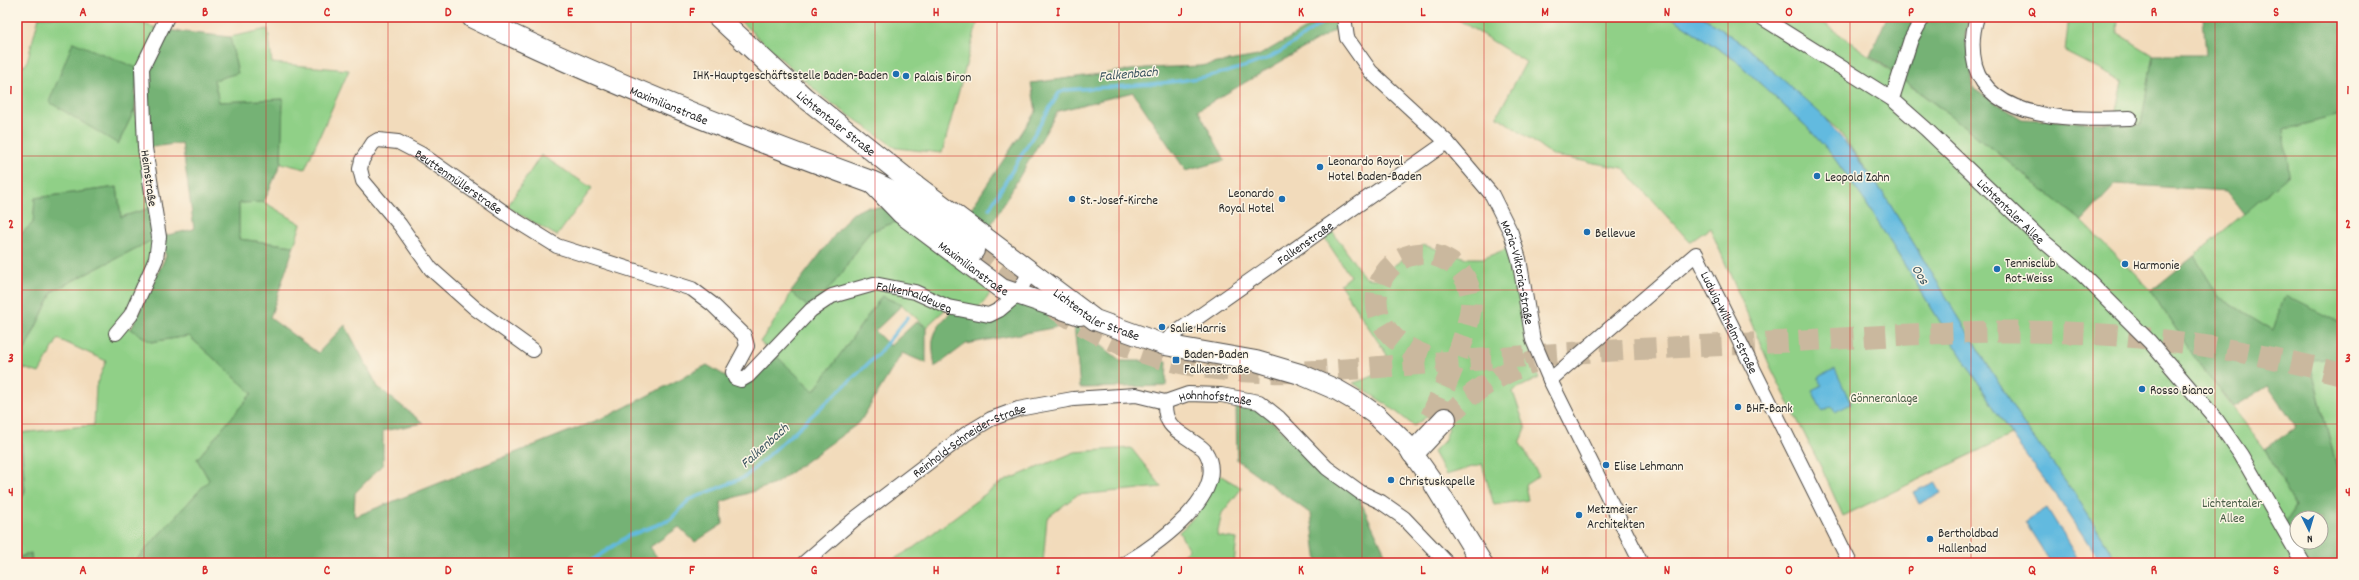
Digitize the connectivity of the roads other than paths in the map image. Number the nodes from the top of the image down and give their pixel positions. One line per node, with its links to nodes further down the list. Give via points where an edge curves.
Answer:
1 (167, 17): 16 (street, Heimstraße, via 142,68 145,148 159,237 156,259 131,315)
2 (473, 17): 11 (main road, Maximilianstraße, via 539,49 651,96)
3 (718, 17): 13 (main road, Lichtentaler Straße, via 804,97 910,182)
4 (1344, 17): 10 (street, Maria-Viktoria-Straße, via 1347,38 1371,72)
5 (1761, 17): 8 (street, Lichtentaler Allee)
6 (1923, 17): 8 (street, via 1911,39)
7 (1977, 17): 9 (street, via 1972,41 1977,71 1989,90 2002,101 2043,115)
8 (1892, 100): 30 (street, Lichtentaler Allee, via 2042,240 2080,272 2150,342 2216,419 2241,455)
9 (2130, 118)
10 (1447, 142): 17 (street, Falkenstraße, via 1170,337); 20 (street, Maria-Viktoria-Straße, via 1492,195 1511,233 1519,259 1533,340)
11 (871, 182): 12 (main road, Maximilianstraße, via 897,194); 14 (main road, Maximilianstraße, via 902,214 1002,289)
12 (973, 250)
13 (1030, 272): 14 (street, Falkenhaldeweg); 15 (main road, Lichtentaler Straße)
14 (1017, 295): 15 (main road, Maximilianstraße); 19 (street, Falkenhaldeweg, via 989,315 948,307 915,292 890,286 874,284 853,289 832,296 811,310 748,376)
15 (1095, 320): 17 (main road, Lichtentaler Straße)
16 (116, 333)
17 (1165, 345): 23 (main road, Lichtentaler Straße, via 1256,360 1300,374 1356,401 1376,415)
18 (533, 350): 19 (street, Beuttenmüllerstraße, via 476,309 442,280 363,182 360,168 362,160 373,143 378,140 398,142 421,154 514,220 557,246 692,289 712,304 744,335 747,346 733,372 735,378)
19 (741, 380)
20 (1550, 380): 28 (street, Maria-Viktoria-Straße); 29 (street, Ludwig-Wilhelm-Straße, via 1696,254)
21 (1166, 402): 24 (street, Reinhold-Schneider-Straße, via 1136,395 1073,399 1018,409 991,419 966,434 857,516); 25 (street, Hahnhofstraße, via 1165,415 1170,425 1204,450 1209,462 1210,481 1192,513 1149,549); 26 (street, Hahnhofstraße, via 1188,394 1221,395 1259,402 1279,418 1327,468 1360,492 1381,502 1404,518)
22 (1438, 418): 23 (main road, via 1421,430)
23 (1409, 449): 27 (main road, Lichtentaler Straße, via 1432,481)
24 (804, 563)
25 (1126, 563)
26 (1447, 563)
27 (1482, 563)
28 (1641, 563)
29 (1850, 563)
30 (2303, 563)

